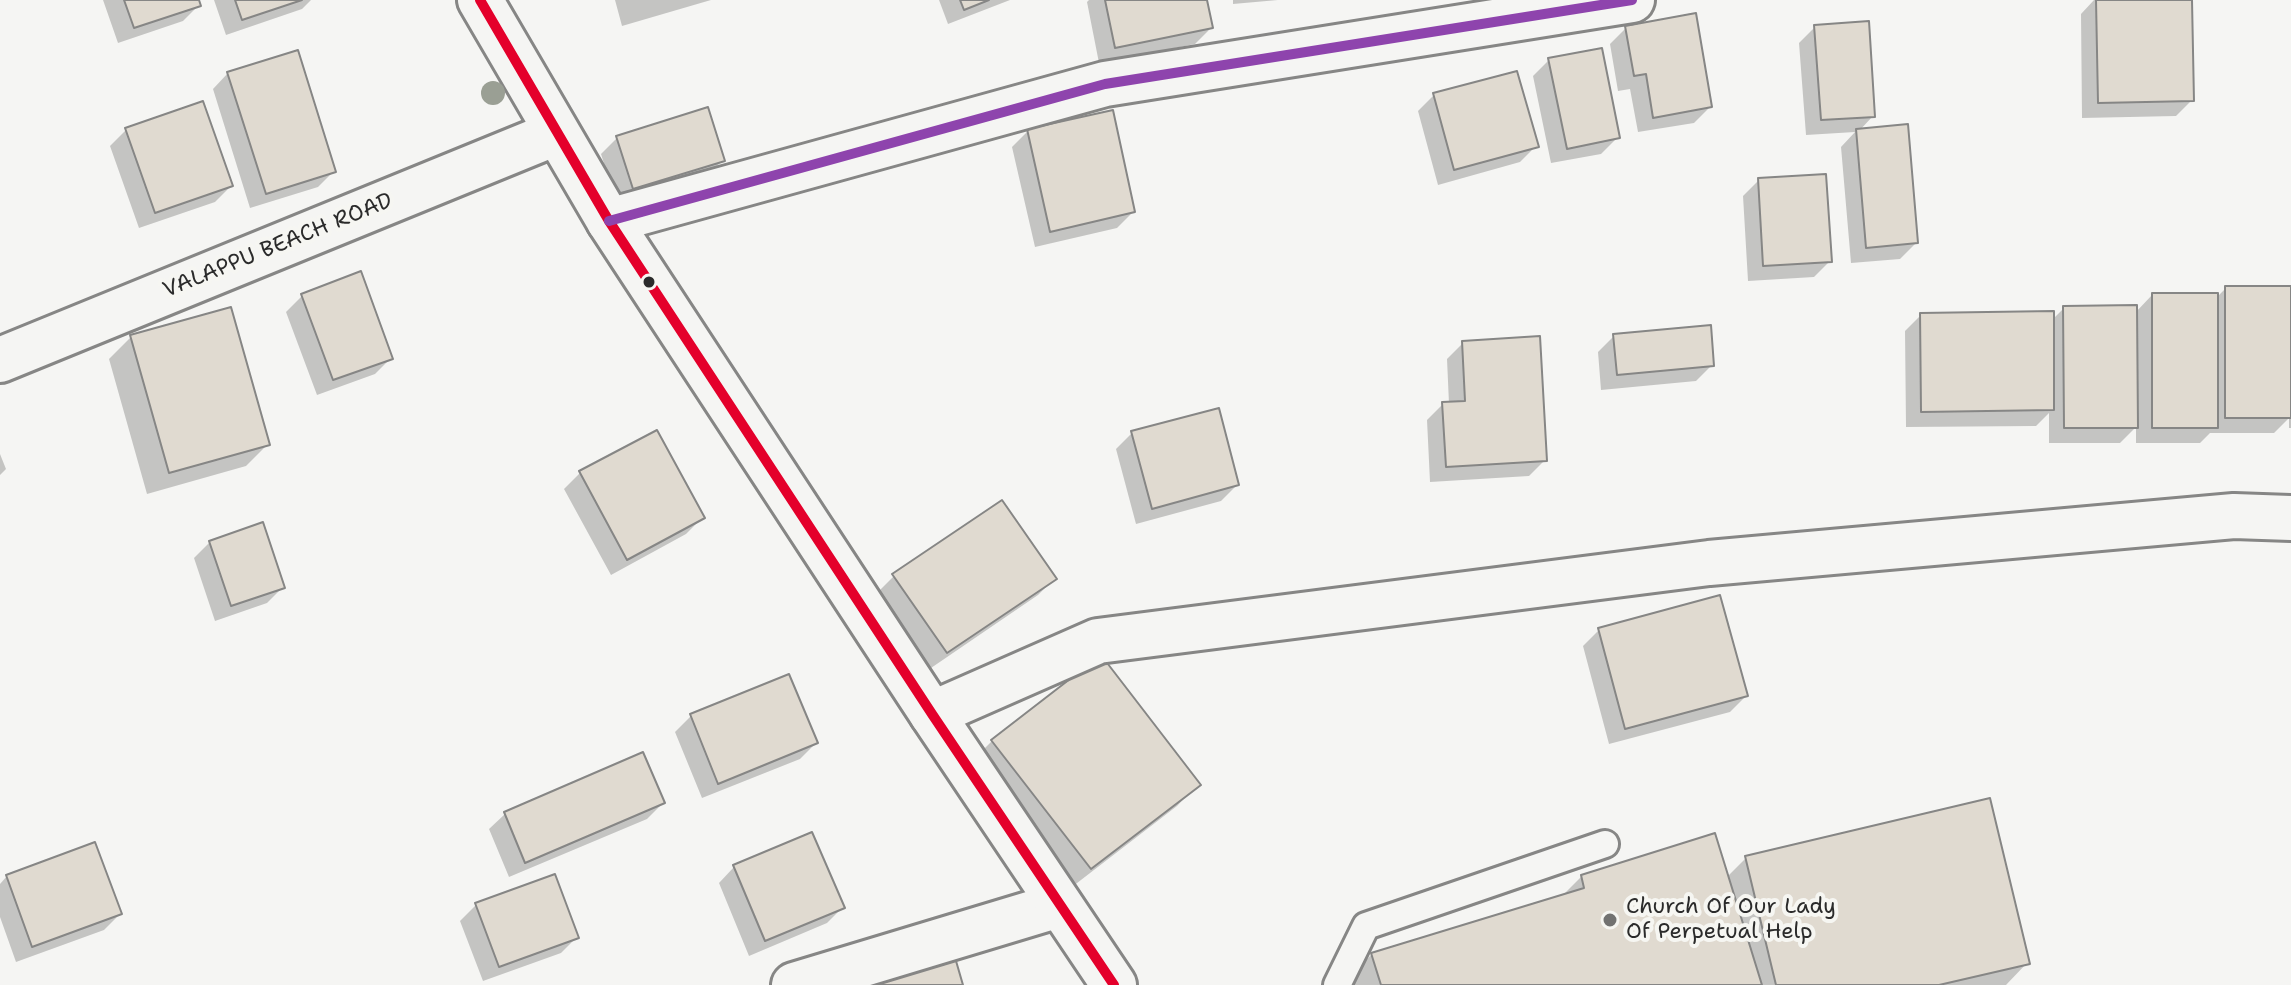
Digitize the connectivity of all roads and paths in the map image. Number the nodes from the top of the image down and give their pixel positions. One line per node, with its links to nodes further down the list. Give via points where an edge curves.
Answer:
1 (480, 0): 3 (street)
2 (1632, 0): 4 (street, via 1105,84)
3 (556, 133): 4 (street); 5 (street, VALAPPU BEACH ROAD)
4 (609, 221): 7 (street)
5 (0, 360)
6 (2291, 518): 7 (street, via 2234,516 1709,563 1098,641)
7 (932, 714): 9 (street)
8 (1605, 844): 12 (lane, via 1366,926)
9 (1059, 905): 10 (street); 11 (street)
10 (794, 985)
11 (1114, 985)
12 (1337, 985)

